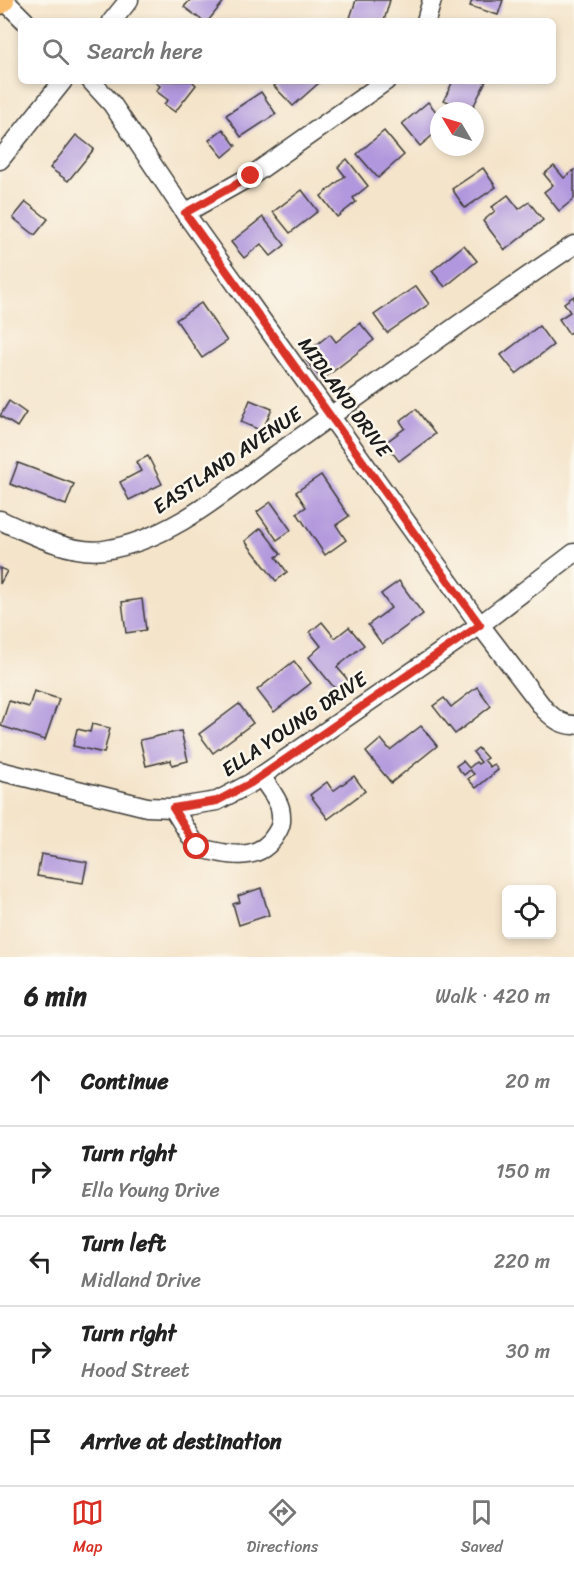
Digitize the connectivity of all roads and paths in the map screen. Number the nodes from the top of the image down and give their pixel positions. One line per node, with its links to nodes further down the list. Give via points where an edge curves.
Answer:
1 (129, 0): 5 (street)
2 (432, 0): 6 (street)
3 (2, 1): 4 (street)
4 (22, 18)
5 (114, 18)
6 (427, 18)
7 (61, 84): 10 (street)
8 (94, 84): 11 (street, MIDLAND DRIVE, via 112,104)
9 (382, 84): 11 (street, via 251,176)
10 (0, 160)
11 (185, 213): 13 (street, MIDLAND DRIVE)
12 (574, 245): 13 (street, EASTLAND AVENUE)
13 (331, 417): 14 (street, EASTLAND AVENUE, via 214,501 156,535 130,545 100,551 67,546); 16 (street, MIDLAND DRIVE)
14 (0, 520)
15 (574, 553): 16 (street, ELLA YOUNG DRIVE)
16 (480, 625): 17 (street, MIDLAND DRIVE, via 545,710 565,725); 19 (street, ELLA YOUNG DRIVE)
17 (574, 725)
18 (0, 771): 20 (street, ELLA YOUNG DRIVE, via 147,807)
19 (261, 776): 20 (street, ELLA YOUNG DRIVE, via 217,801); 20 (street, via 279,805 282,824 271,843 255,854 226,856 197,847)
20 (173, 808)

